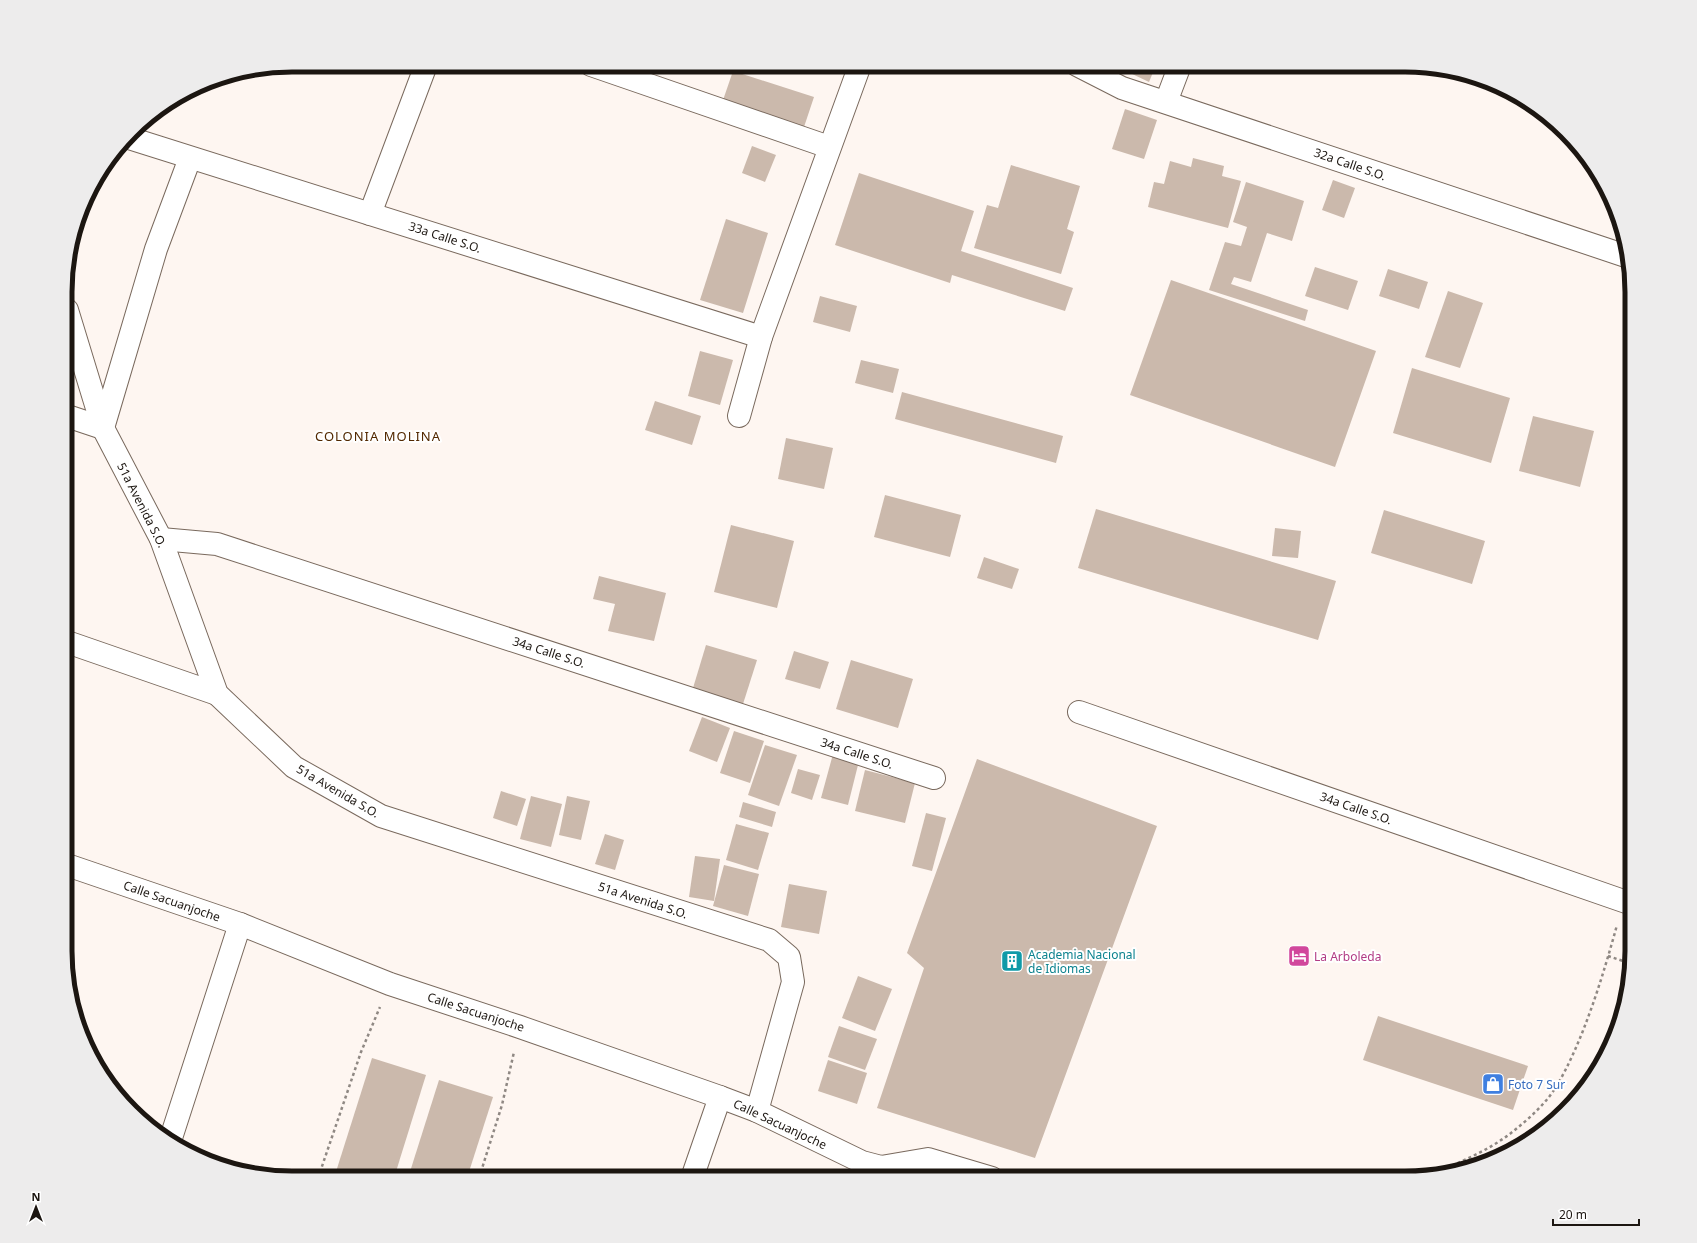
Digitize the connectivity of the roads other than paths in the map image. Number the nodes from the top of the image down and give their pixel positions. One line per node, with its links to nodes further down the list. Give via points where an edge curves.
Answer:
1 (423, 72): 10 (street)
2 (629, 72): 8 (street)
3 (857, 72): 8 (street)
4 (1091, 72): 6 (street, 32a Calle S.O., via 1122,88)
5 (1177, 72): 6 (street)
6 (1166, 102): 11 (street, 32a Calle S.O.)
7 (133, 139): 9 (street, 33a Calle S.O.)
8 (830, 147): 13 (street)
9 (190, 158): 10 (street, 33a Calle S.O.); 16 (street, via 156,249)
10 (370, 214): 13 (street, 33a Calle S.O.)
11 (1622, 255)
12 (72, 326): 16 (street, 51a Avenida S.O.)
13 (761, 337): 14 (street)
14 (739, 416)
15 (72, 418): 16 (street)
16 (103, 428): 17 (street, 51a Avenida S.O.)
17 (161, 539): 19 (street, 51a Avenida S.O.); 21 (street, 34a Calle S.O., via 217,544)
18 (72, 644): 19 (street)
19 (217, 694): 26 (street, 51a Avenida S.O., via 294,767 381,816 769,940 789,957 793,982)
20 (1080, 712): 23 (street, 34a Calle S.O.)
21 (934, 778)
22 (72, 867): 24 (street, Calle Sacuanjoche)
23 (1625, 902)
24 (240, 924): 25 (street, Calle Sacuanjoche, via 390,984); 27 (street)
25 (720, 1097): 26 (street, Calle Sacuanjoche); 28 (street)
26 (757, 1111): 29 (street, Calle Sacuanjoche)
27 (172, 1135)
28 (694, 1171)
29 (873, 1171): 30 (street, Calle Sacuanjoche, via 928,1159)
30 (968, 1171)

